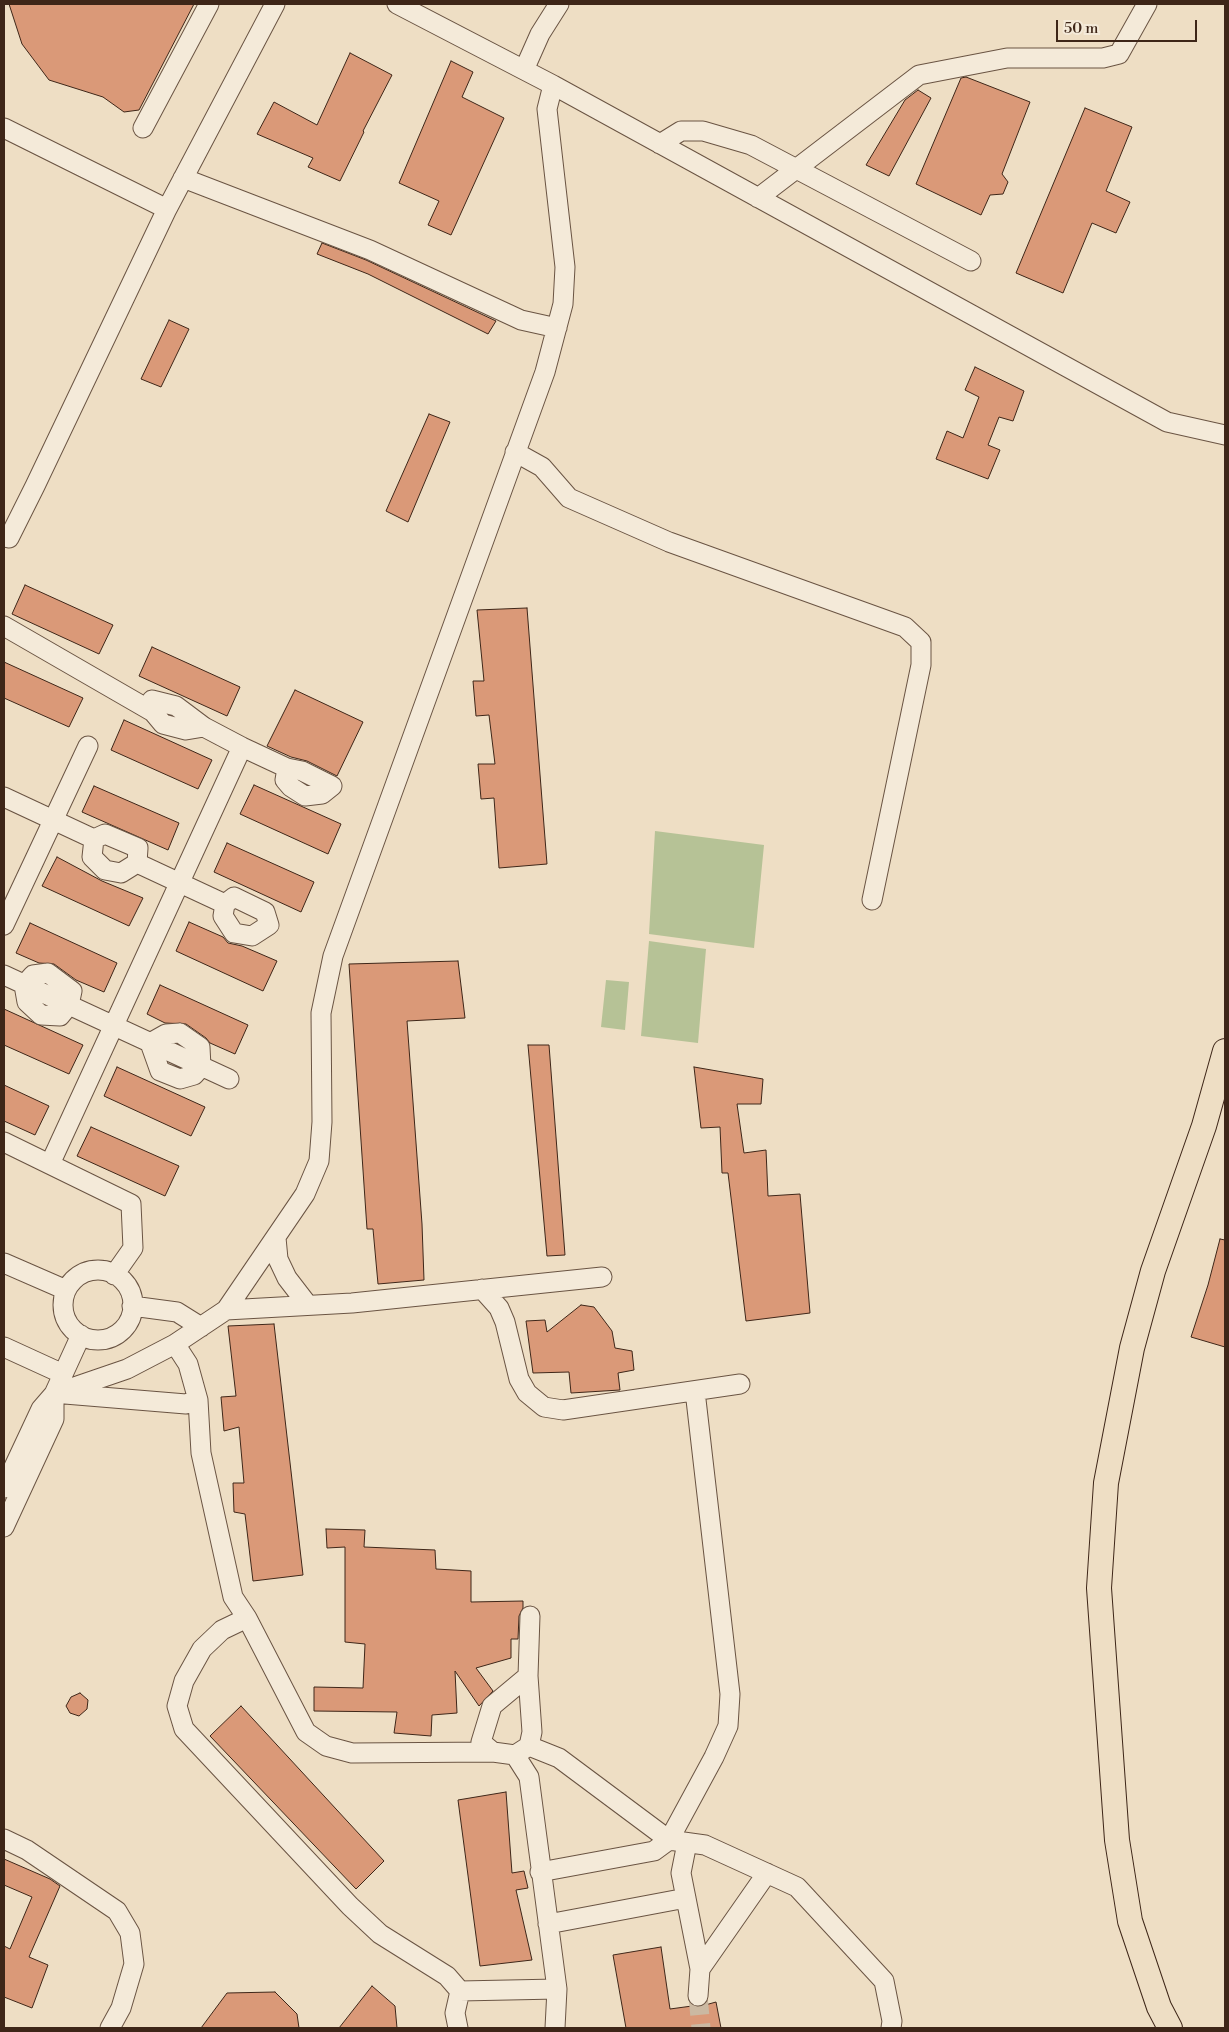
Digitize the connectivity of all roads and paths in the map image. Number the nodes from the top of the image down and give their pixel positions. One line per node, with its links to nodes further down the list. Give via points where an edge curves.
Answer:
1 (209, 4): 9 (street)
2 (275, 4): 12 (street)
3 (397, 4): 6 (street)
4 (559, 4): 6 (street, via 540,34)
5 (1148, 4): 11 (street, via 1119,54 1103,58 1006,58 919,75)
6 (524, 70): 7 (street)
7 (552, 85): 10 (street); 16 (street, via 547,109 565,267 563,304)
8 (4, 128): 14 (street)
9 (143, 128)
10 (660, 144): 11 (street, via 681,131 703,131 751,144); 13 (street)
11 (797, 169): 13 (street); 15 (street)
12 (183, 178): 14 (street); 16 (street, via 370,250 521,320)
13 (758, 198): 17 (street, via 1167,422)
14 (167, 209): 19 (street, via 35,486 9,538)
15 (971, 261)
16 (557, 328): 18 (street)
17 (1225, 435)
18 (516, 452): 29 (street, via 542,467 569,498 669,542 905,627 921,642 921,665); 38 (street, via 333,956 321,1013 319,1161 305,1194)
19 (4, 537)
20 (4, 626): 22 (street, via 153,712 163,724 186,730 204,727)
21 (88, 746): 25 (street)
22 (242, 747): 23 (street); 28 (street)
23 (287, 768)
24 (4, 797): 25 (street)
25 (53, 820): 26 (street); 31 (street)
26 (94, 839): 27 (street, via 105,834 138,848); 27 (street, via 92,857 105,870 121,873)
27 (137, 863): 28 (street)
28 (180, 883): 30 (street); 33 (street)
29 (872, 900)
30 (224, 904)
31 (4, 925)
32 (4, 975): 33 (street)
33 (114, 1026): 35 (street); 37 (street)
34 (1225, 1052): 77 (main road, via 1204,1126 1153,1271 1132,1348 1106,1483 1100,1578 1109,1744 1121,1867 1130,1921)
35 (229, 1080)
36 (4, 1142): 37 (street)
37 (50, 1164): 40 (street, via 131,1204 134,1248)
38 (276, 1238): 44 (street, via 278,1258 287,1278); 46 (street)
39 (4, 1263): 43 (street)
40 (114, 1274): 43 (street, via 88,1271 77,1277); 45 (street, via 128,1288)
41 (602, 1277): 42 (street)
42 (482, 1288): 44 (street); 53 (street, via 502,1315 519,1379 527,1393 544,1407 563,1410)
43 (66, 1290): 48 (street, via 65,1316 69,1325)
44 (307, 1304): 46 (street)
45 (132, 1306): 47 (street, via 177,1312); 48 (street, via 130,1317 115,1335 98,1339)
46 (226, 1310): 47 (street)
47 (201, 1327): 49 (street)
48 (81, 1335): 51 (street)
49 (175, 1344): 54 (street, via 119,1373); 55 (street, via 188,1364)
50 (4, 1347): 51 (street)
51 (63, 1374): 54 (street)
52 (740, 1384): 53 (street)
53 (695, 1391): 64 (street, via 730,1710 722,1740)
54 (54, 1394): 55 (street, via 186,1404); 56 (street, via 41,1409); 57 (street, via 54,1419)
55 (198, 1400): 59 (street, via 201,1453 233,1597)
56 (4, 1488)
57 (4, 1527)
58 (530, 1616): 60 (street)
59 (247, 1618): 62 (street, via 306,1732 326,1746 352,1753); 71 (street, via 222,1630 202,1649 188,1673 178,1706 184,1729 350,1906 380,1934 447,1976)
60 (528, 1676): 61 (street, via 532,1732); 62 (street, via 492,1706 481,1742)
61 (522, 1751): 62 (street); 64 (street, via 559,1758); 65 (street, via 529,1777)
62 (492, 1752)
63 (4, 1839): 73 (street, via 26,1850 117,1911 130,1933 134,1964 121,2008)
64 (678, 1842): 65 (street, via 654,1851); 66 (street, via 705,1845); 67 (street)
65 (540, 1872): 68 (street)
66 (767, 1873): 69 (street); 76 (street, via 797,1887 884,1981)
67 (686, 1898): 68 (street); 69 (street)
68 (548, 1924): 70 (street)
69 (700, 1969): 72 (street)
70 (557, 1989): 71 (street); 75 (street)
71 (460, 1991): 74 (street, via 455,2013)
72 (698, 1996)
73 (110, 2028)
74 (458, 2028)
75 (556, 2028)
76 (892, 2028)
77 (1170, 2028)

